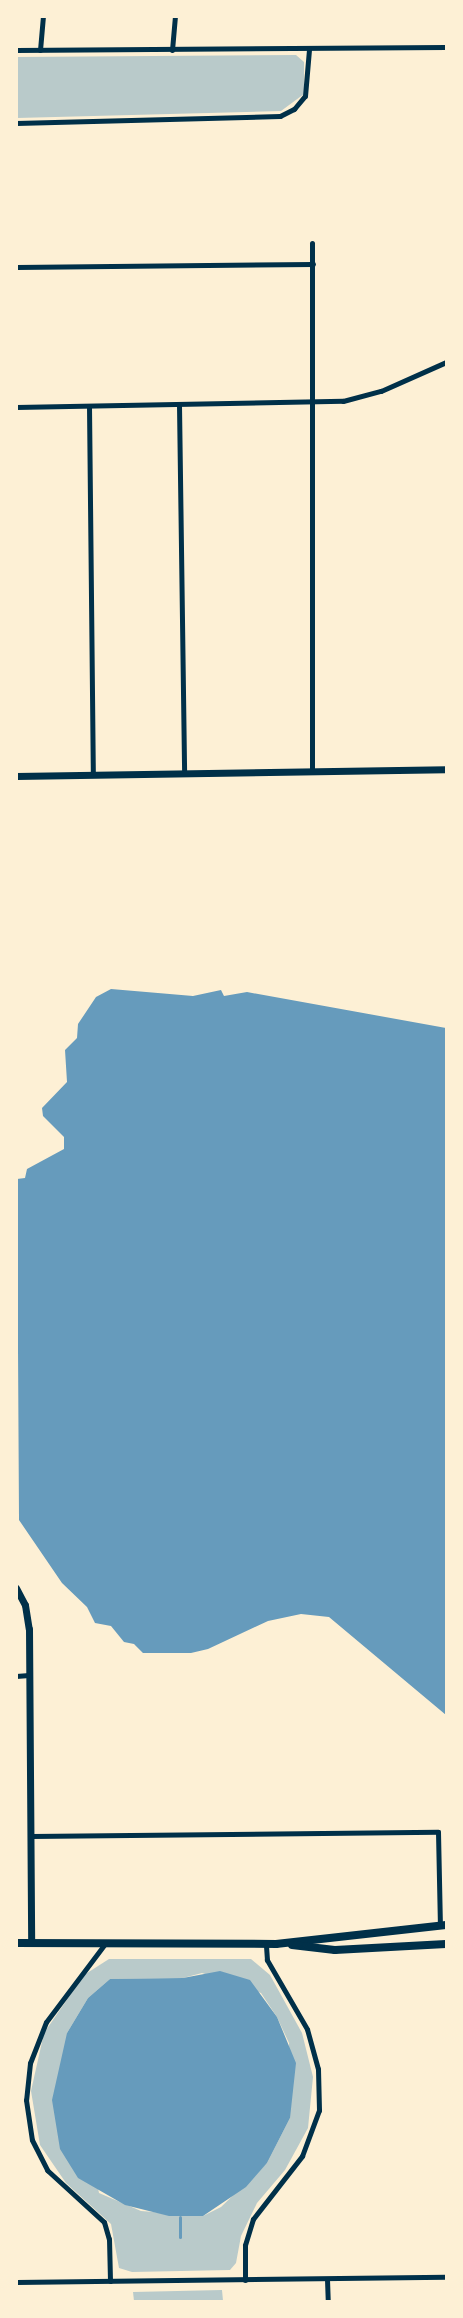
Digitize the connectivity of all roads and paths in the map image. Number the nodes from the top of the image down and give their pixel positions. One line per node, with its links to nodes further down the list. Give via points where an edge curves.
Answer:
1 (42, 16): 6 (street)
2 (175, 16): 7 (street)
3 (447, 47): 4 (street)
4 (309, 49): 7 (street); 8 (street, via 305,96 294,110 280,116)
5 (16, 50): 6 (street)
6 (40, 50): 7 (street)
7 (172, 50)
8 (16, 123)
9 (312, 243): 10 (street)
10 (313, 264): 11 (street); 13 (street)
11 (16, 267)
12 (447, 362): 13 (street, via 381,391)
13 (315, 402): 14 (street); 18 (street, via 309,482)
14 (179, 405): 15 (street); 19 (street)
15 (89, 406): 16 (street); 20 (street)
16 (16, 407)
17 (447, 769): 18 (street)
18 (312, 771): 19 (street)
19 (184, 773): 20 (street)
20 (93, 775): 21 (street)
21 (16, 776)
22 (16, 1588): 23 (street, via 28,1616)
23 (29, 1675): 24 (street); 25 (street)
24 (16, 1676)
25 (31, 1836): 26 (street, via 438,1832); 28 (street)
26 (443, 1925): 30 (highway)
27 (16, 1942): 28 (highway)
28 (31, 1943): 32 (highway)
29 (266, 1944): 30 (highway); 32 (highway); 35 (street, via 267,1960 311,2043 318,2069 319,2110 302,2156 253,2219 245,2246)
30 (276, 1944): 31 (highway, via 335,1950)
31 (447, 1944)
32 (104, 1945): 36 (street, via 46,2022 30,2063 26,2100 32,2140 47,2170 104,2222 109,2239)
33 (447, 2277): 34 (street)
34 (327, 2279): 35 (street); 38 (street)
35 (245, 2280): 36 (street)
36 (110, 2281): 37 (street)
37 (16, 2282)
38 (328, 2301)

